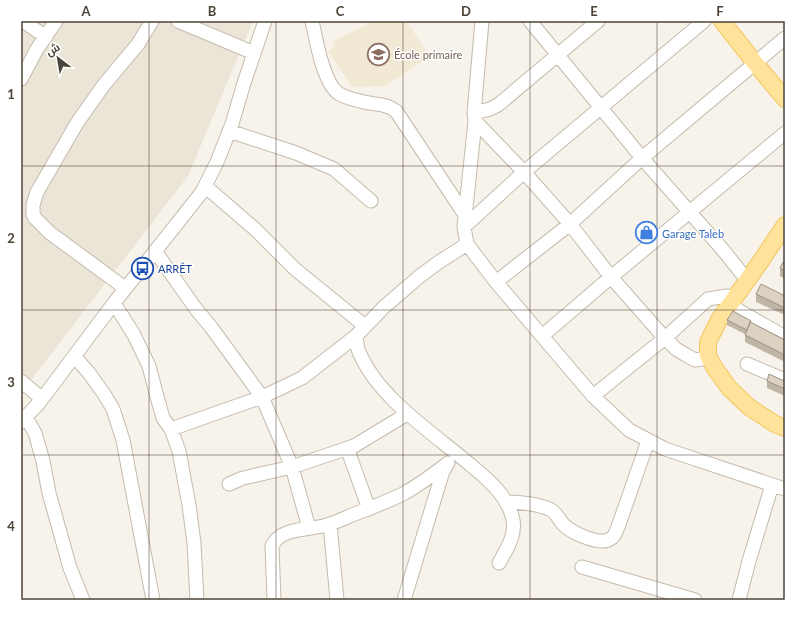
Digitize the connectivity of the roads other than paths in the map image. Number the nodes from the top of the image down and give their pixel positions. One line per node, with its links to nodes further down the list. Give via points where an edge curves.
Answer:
1 (23, 21): 12 (street)
2 (56, 21): 12 (street)
3 (152, 21): 36 (street, via 138,44 103,86 77,123 37,192 33,205 35,218 50,233)
4 (265, 21): 14 (street)
5 (312, 21): 28 (street, via 322,65 337,92 372,104 385,104 396,111)
6 (482, 21): 20 (street)
7 (530, 21): 15 (street)
8 (598, 21): 15 (street)
9 (704, 21): 19 (street)
10 (722, 21): 16 (main road)
11 (184, 22): 14 (street)
12 (46, 37): 17 (street)
13 (785, 38): 16 (street)
14 (254, 53): 21 (street)
15 (558, 54): 19 (street); 20 (street, via 498,105)
16 (755, 63): 18 (main road); 23 (street)
17 (21, 79)
18 (785, 99)
19 (601, 108): 23 (street); 24 (street)
20 (475, 117): 24 (street); 28 (street)
21 (229, 131): 25 (street); 26 (street, via 334,168)
22 (785, 133): 27 (street)
23 (642, 158): 27 (street); 29 (street)
24 (524, 172): 28 (street); 29 (street)
25 (205, 186): 32 (street); 39 (street, via 256,230 295,269)
26 (371, 201)
27 (689, 212): 33 (street); 34 (street)
28 (464, 221): 31 (street)
29 (570, 224): 33 (street); 35 (street)
30 (785, 225): 34 (main road)
31 (467, 244): 35 (street); 39 (street, via 420,276)
32 (155, 251): 36 (street); 50 (street)
33 (611, 277): 41 (street); 43 (street)
34 (747, 280): 37 (main road)
35 (496, 282): 41 (street)
36 (125, 288): 38 (street)
37 (732, 302): 42 (street); 43 (street, via 727,296 708,299); 45 (main road, via 718,320 708,342)
38 (114, 303): 44 (street); 54 (street, via 149,366 163,418)
39 (365, 326): 40 (street)
40 (356, 336): 50 (street, via 302,378); 52 (street, via 359,353 368,371)
41 (542, 336): 49 (street)
42 (785, 337)
43 (665, 338): 45 (street, via 676,349 695,360); 49 (street)
44 (74, 356): 51 (street); 70 (street, via 89,373 113,409 123,440)
45 (709, 358): 55 (main road, via 729,388 749,407)
46 (747, 364): 47 (street)
47 (785, 380)
48 (21, 381): 51 (street)
49 (593, 396): 56 (street, via 629,430)
50 (262, 397): 54 (street); 59 (street)
51 (42, 399): 53 (street)
52 (407, 414): 57 (street, via 354,446); 58 (street)
53 (23, 419): 69 (street, via 35,433 70,568)
54 (171, 428): 71 (street, via 179,451 189,505)
55 (785, 428)
56 (648, 441): 61 (street); 63 (street, via 618,527 614,536 606,541 574,533 554,512 546,508)
57 (346, 448): 59 (street); 64 (street)
58 (452, 458): 63 (street, via 490,482); 64 (street, via 403,494); 74 (street, via 443,471)
59 (292, 468): 60 (street, via 243,478); 66 (street)
60 (229, 484)
61 (772, 485): 62 (street); 76 (street)
62 (785, 489)
63 (506, 502): 67 (street, via 513,520 513,528 509,544)
64 (369, 509): 65 (street)
65 (330, 524): 66 (street); 73 (street)
66 (309, 528): 72 (street, via 283,534 275,539 272,546)
67 (499, 563)
68 (582, 567): 75 (street)
69 (83, 600)
70 (153, 600)
71 (197, 600)
72 (274, 600)
73 (337, 600)
74 (404, 600)
75 (695, 600)
76 (739, 600)

